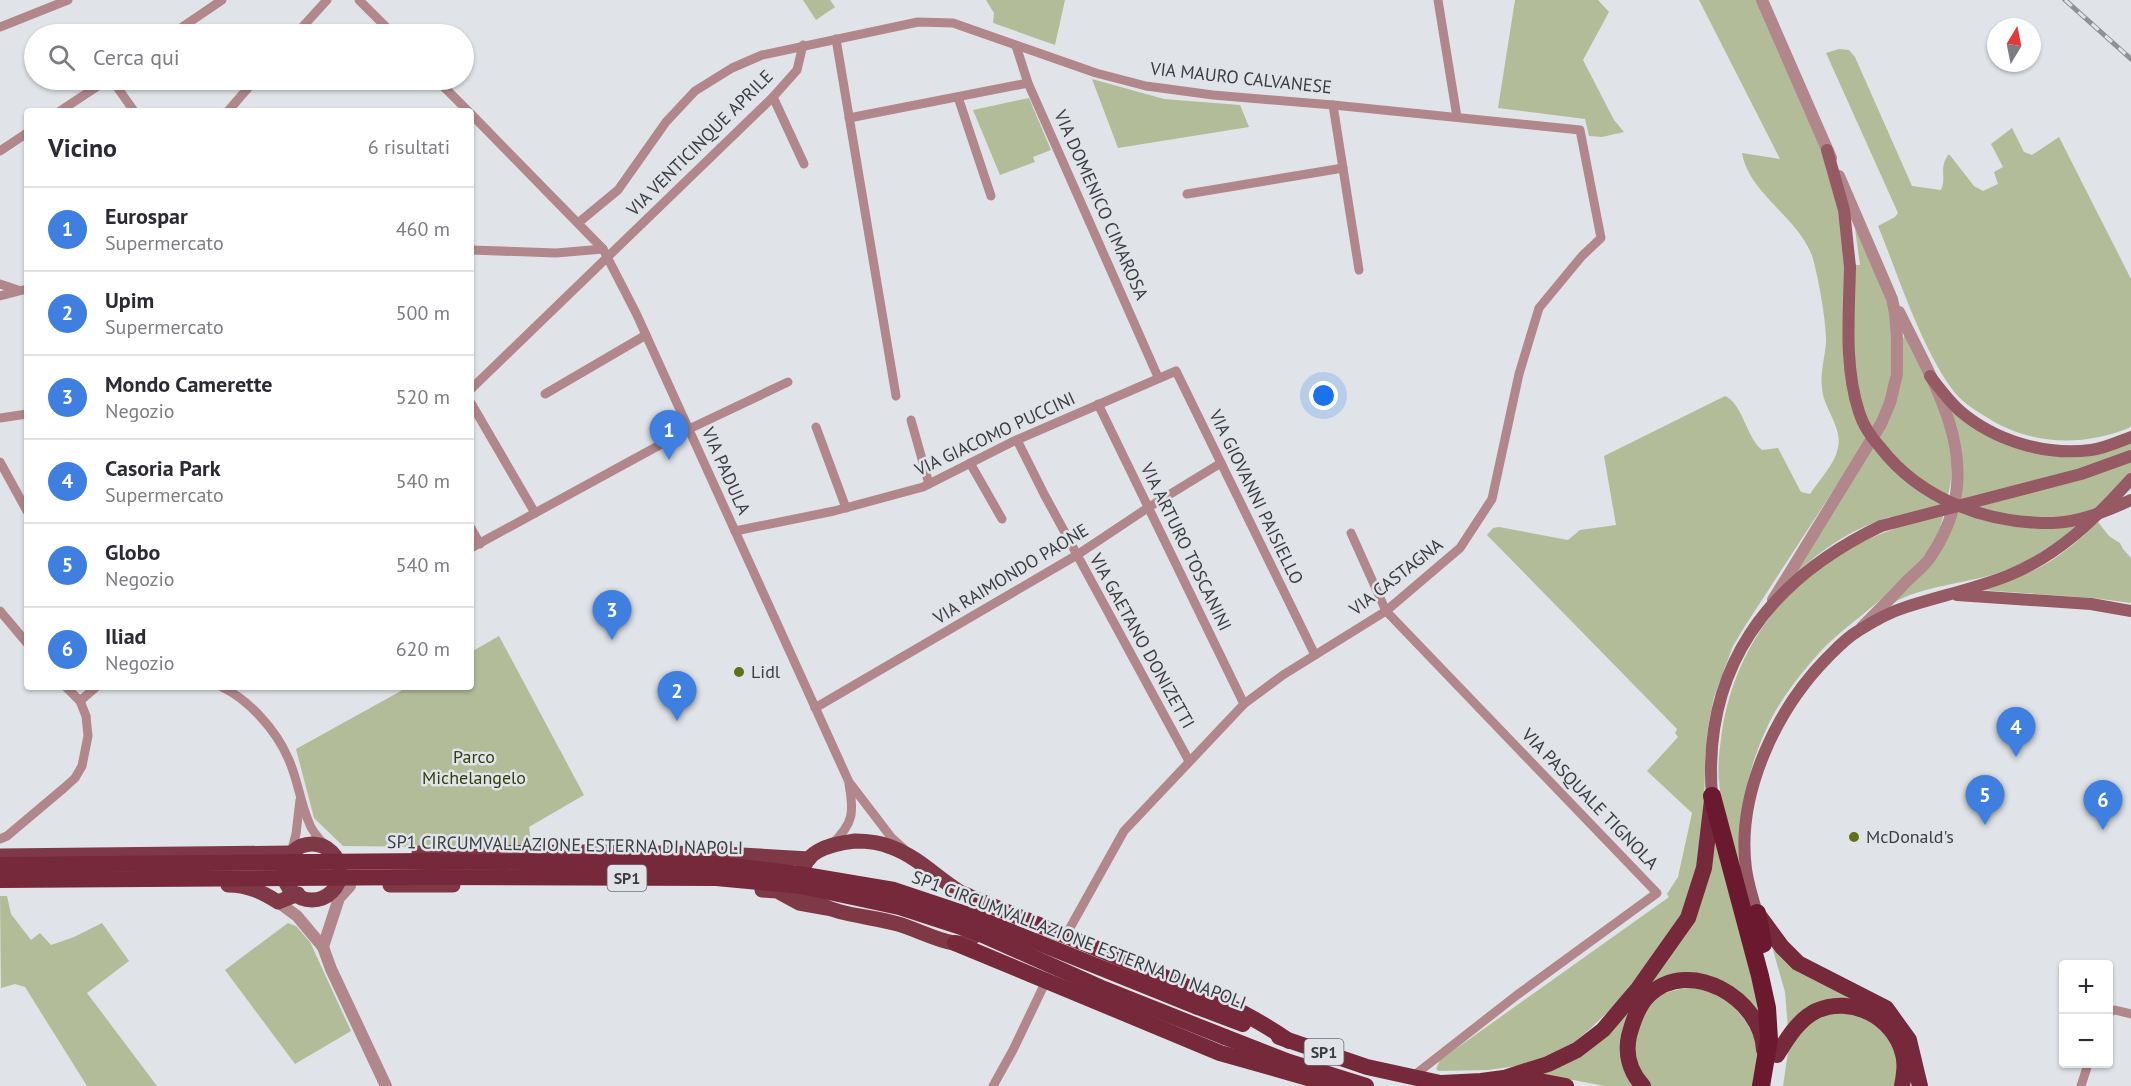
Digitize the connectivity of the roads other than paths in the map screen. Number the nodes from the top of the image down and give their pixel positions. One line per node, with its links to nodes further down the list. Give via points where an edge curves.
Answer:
1 (68, 0): 10 (street)
2 (222, 0): 7 (street)
3 (327, 0): 8 (street)
4 (360, 0): 9 (street)
5 (1438, 0): 26 (street)
6 (1762, 0): 31 (street)
7 (187, 24)
8 (305, 24)
9 (383, 24)
10 (0, 27)
11 (836, 39): 12 (street, VIA MAURO CALVANESE); 13 (street, VIA MAURO CALVANESE, via 918,22 953,23); 28 (street)
12 (803, 45): 19 (street, VIA VENTICINQUE APRILE, via 797,70); 38 (street, VIA MAURO CALVANESE, via 762,55 695,91 666,122 618,190)
13 (1016, 46): 14 (street, VIA DOMENICO CIMAROSA); 21 (street, VIA MAURO CALVANESE, via 1146,86)
14 (1028, 83): 20 (street); 48 (street, VIA DOMENICO CIMAROSA)
15 (92, 90): 22 (street)
16 (119, 90): 23 (street)
17 (246, 90): 24 (street)
18 (447, 90): 25 (street, VIA PADULA)
19 (773, 97): 33 (street); 40 (street, VIA VENTICINQUE APRILE)
20 (958, 97): 28 (street); 36 (street)
21 (1333, 105): 26 (street, VIA MAURO CALVANESE); 34 (street)
22 (65, 108)
23 (132, 108)
24 (231, 108)
25 (464, 108)
26 (1457, 117): 29 (street, VIA MAURO CALVANESE)
27 (474, 118): 38 (street, VIA PADULA)
28 (849, 118): 52 (street)
29 (1580, 130): 80 (street, VIA CASTAGNA, via 1600,238 1539,308 1519,374 1492,499 1460,548)
30 (24, 135): 32 (street)
31 (1827, 150): 37 (main road)
32 (0, 151)
33 (804, 164)
34 (1343, 168): 35 (street); 41 (street)
35 (1187, 194)
36 (991, 196)
37 (1847, 206): 45 (street); 68 (main road, bridge, via 1849,362 1855,399 1870,435 1891,461 1931,494 1985,515 2018,522 2055,523 2086,517)
38 (578, 223): 40 (street, VIA PADULA)
39 (474, 250): 40 (street)
40 (605, 253): 46 (street, VIA PADULA); 50 (street, VIA VENTICINQUE APRILE)
41 (1359, 270)
42 (0, 284): 43 (street)
43 (22, 289): 44 (street)
44 (0, 296)
45 (1892, 299): 47 (street); 82 (street, via 1897,374 1890,403)
46 (646, 335): 51 (street); 59 (street, VIA PADULA)
47 (1930, 376): 60 (main road, via 1961,411 1988,430 2018,443 2041,449 2091,450); 83 (street, via 1950,422 1958,453 1956,494 1949,519 1928,560)
48 (1158, 377): 53 (street, VIA GIACOMO PUCCINI); 65 (street, VIA GIOVANNI PAISIELLO, via 1176,371)
49 (788, 382): 59 (street)
50 (474, 385)
51 (545, 394)
52 (896, 396)
53 (1098, 404): 61 (street, VIA GIACOMO PUCCINI); 70 (street, VIA ARTURO TOSCANINI)
54 (474, 408): 72 (street)
55 (24, 414): 56 (street)
56 (0, 418)
57 (910, 420): 67 (street)
58 (816, 427): 71 (street)
59 (689, 429): 72 (street); 74 (street, VIA PADULA)
60 (2131, 437)
61 (1017, 440): 64 (street, VIA GIACOMO PUCCINI); 77 (street, VIA GAETANO DONIZETTI)
62 (2131, 456): 82 (main road, bridge, via 2081,474 1881,526 1807,571)
63 (0, 462): 69 (street)
64 (970, 463): 67 (street, VIA GIACOMO PUCCINI); 73 (street)
65 (1221, 463): 70 (street, VIA RAIMONDO PAONE); 85 (street, VIA GIOVANNI PAISIELLO)
66 (2131, 479): 78 (main road, via 2075,536 2042,559 2008,576)
67 (929, 484): 71 (street, VIA GIACOMO PUCCINI)
68 (2131, 500)
69 (24, 506)
70 (1149, 507): 77 (street, VIA RAIMONDO PAONE); 90 (street, VIA ARTURO TOSCANINI)
71 (846, 508): 74 (street, VIA GIACOMO PUCCINI)
72 (535, 513): 76 (street)
73 (1002, 519)
74 (735, 531): 91 (street, VIA PADULA)
75 (1352, 533): 80 (street)
76 (475, 546)
77 (1077, 555): 91 (street, VIA RAIMONDO PAONE); 92 (street, VIA GAETANO DONIZETTI)
78 (1950, 595): 81 (main road, via 2091,604); 83 (main road, via 1904,607)
79 (0, 611): 84 (street)
80 (1386, 611): 85 (street, VIA CASTAGNA); 122 (street, VIA PASQUALE TIGNOLA, via 1657,893)
81 (2131, 611)
82 (1766, 612): 94 (main road, via 1743,645 1719,703 1712,742)
83 (1856, 632): 111 (main road, via 1798,690 1760,762 1746,835 1746,868)
84 (24, 639)
85 (1315, 656): 90 (street, VIA CASTAGNA)
86 (69, 690): 89 (street)
87 (93, 690): 89 (street)
88 (228, 690): 95 (street, via 260,717 277,738 288,757)
89 (80, 701): 96 (street, via 88,736 82,766 64,788)
90 (1244, 704): 92 (street, VIA CASTAGNA)
91 (815, 708): 93 (street, VIA PADULA)
92 (1189, 761): 113 (street, VIA CASTAGNA, via 1124,831)
93 (849, 782): 97 (street, VIA PADULA, via 853,812); 101 (street, VIA PADULA, via 891,837)
94 (1712, 796): 123 (highway, via 1704,868 1688,918 1638,990 1603,1030 1577,1050); 124 (highway, via 1767,1008)
95 (300, 798): 98 (street, via 310,827); 99 (street)
96 (0, 838)
97 (832, 844): 101 (main road, via 872,841); 102 (main road)
98 (330, 851): 99 (main road, via 307,844); 102 (main road, via 725,854); 106 (main road, via 340,868)
99 (291, 853): 100 (main road); 107 (main road, via 286,861 285,880)
100 (0, 856)
101 (915, 858): 108 (main road)
102 (809, 859): 110 (main road, via 803,867 802,888)
103 (0, 865): 119 (highway, SP1 CIRCUMVALLAZIONE ESTERNA DI NAPOLI / SP1, bridge, via 425,861 716,864 799,874 894,890 975,917)
104 (0, 880): 129 (highway, SP1 CIRCUMVALLAZIONE ESTERNA DI NAPOLI / SP1, bridge, via 716,878 801,886 899,907 976,932 1104,989 1289,1062)
105 (0, 887): 109 (main road, via 242,885)
106 (340, 887): 107 (main road, via 312,900); 110 (main road, via 688,884 777,891 799,903); 115 (street, via 343,893)
107 (298, 894): 109 (main road); 112 (street)
108 (972, 898): 113 (highway); 114 (main road, via 981,916 978,930 970,941)
109 (278, 902): 112 (street)
110 (827, 908): 114 (main road, via 898,924)
111 (1757, 913): 120 (highway, via 1776,1005); 133 (highway, via 1798,963 1886,1008 1909,1040)
112 (297, 916): 115 (street)
113 (1066, 935): 119 (highway, via 1199,991 1264,1023)
114 (955, 943): 116 (highway)
115 (323, 947): 126 (street)
116 (1046, 981): 127 (street); 128 (highway, via 1220,1053)
117 (2113, 1011): 118 (street)
118 (2131, 1014)
119 (1289, 1041): 122 (highway, SP1 CIRCUMVALLAZIONE ESTERNA DI NAPOLI / SP1, via 1367,1067)
120 (1777, 1055): 124 (highway); 132 (highway, via 1797,1026 1814,1012 1831,1006 1855,1007 1872,1013 1895,1036 1903,1054)
121 (2087, 1068): 134 (street)
122 (1412, 1077): 125 (highway, SP1 CIRCUMVALLAZIONE ESTERNA DI NAPOLI / SP1)
123 (1504, 1078): 125 (highway, SP1); 130 (highway, SP1)
124 (1765, 1082): 131 (highway, via 1761,1032 1742,1002 1718,987 1699,981 1677,981 1649,995 1633,1021 1629,1062)
125 (1447, 1085)
126 (386, 1086)
127 (993, 1086)
128 (1336, 1086)
129 (1366, 1086)
130 (1566, 1086)
131 (1643, 1086)
132 (1902, 1086)
133 (1920, 1086)
134 (2081, 1086)

